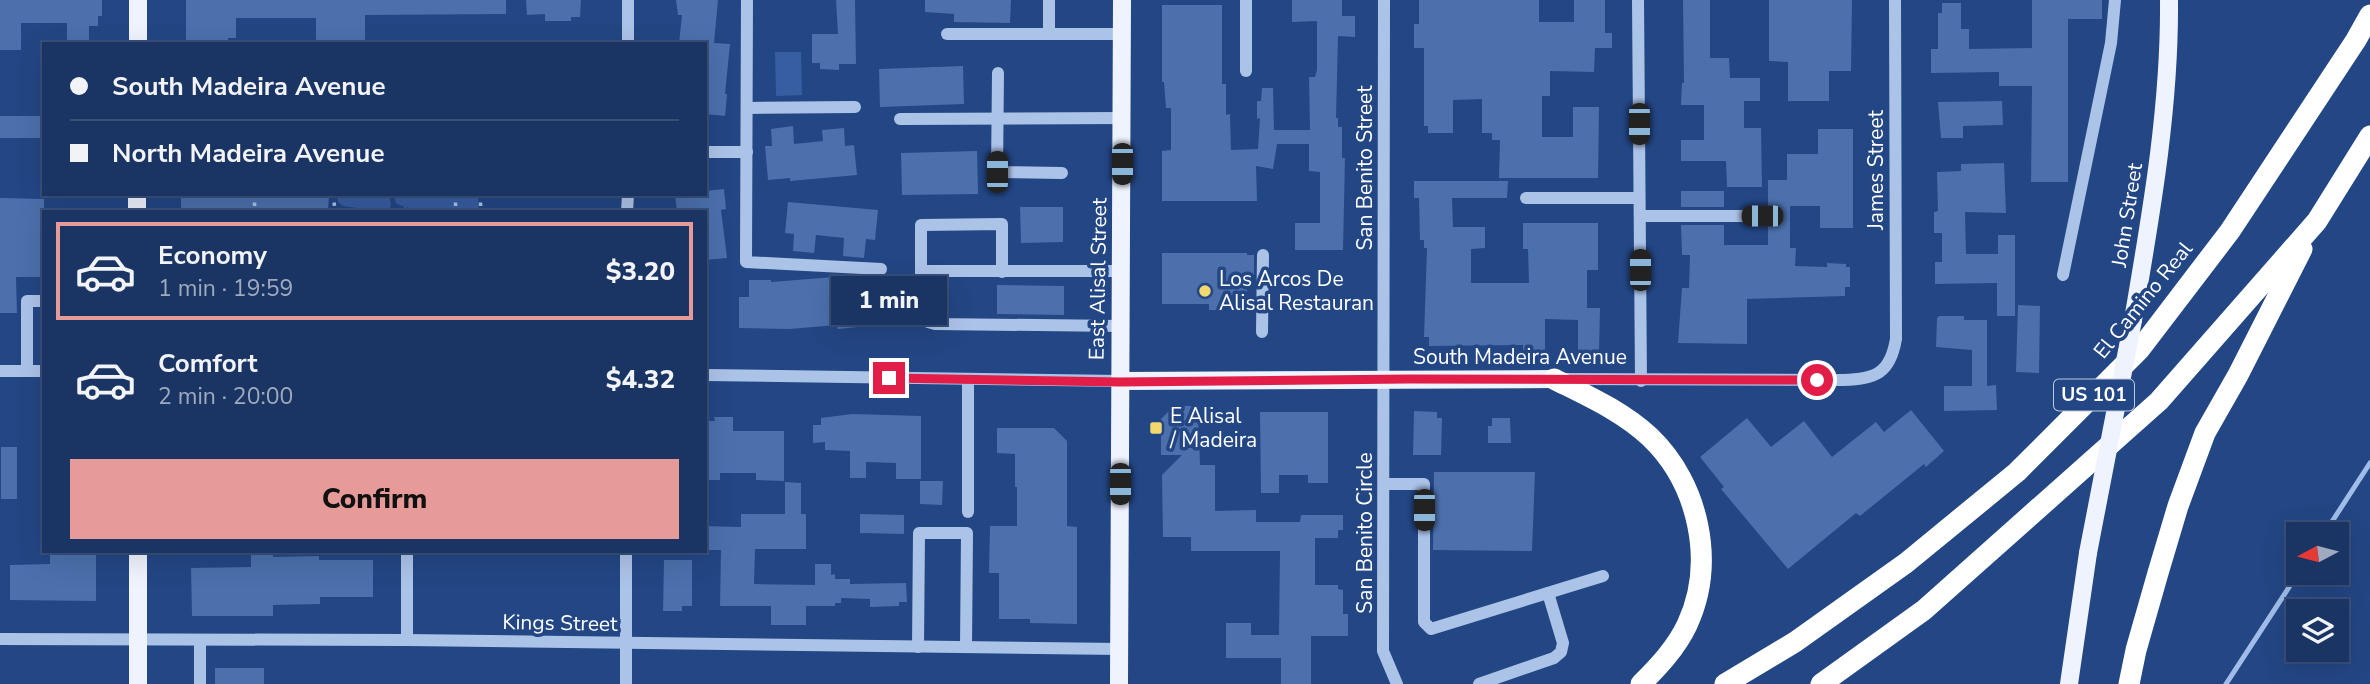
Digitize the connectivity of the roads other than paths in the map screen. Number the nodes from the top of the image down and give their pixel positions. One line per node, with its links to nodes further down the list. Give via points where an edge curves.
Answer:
1 (138, 0): 18 (main road)
2 (628, 0): 19 (street)
3 (747, 0): 23 (street)
4 (1049, 0): 15 (street)
5 (1122, 0): 16 (main road, East Alisal Street)
6 (1246, 0): 20 (street)
7 (1384, 0): 51 (street, San Benito Street)
8 (1638, 0): 32 (street)
9 (1895, 0): 45 (street, James Street)
10 (2115, 0): 41 (street, via 2111,43)
11 (2169, 0): 79 (main road, John Street, bridge, via 2156,183 2088,553)
12 (2370, 0): 17 (highway)
13 (2370, 15): 17 (highway, El Camino Real / US 101)
14 (947, 34): 15 (street)
15 (1049, 34): 16 (street)
16 (1122, 34): 25 (main road, East Alisal Street)
17 (2356, 40): 77 (highway, El Camino Real / US 101, via 2230,230 2140,349 2017,472 1906,564)
18 (138, 42)
19 (628, 42)
20 (1246, 71)
21 (998, 72): 24 (street)
22 (855, 107): 23 (street)
23 (747, 108): 29 (street)
24 (997, 118): 25 (street); 26 (street); 30 (street, via 997,172)
25 (1122, 118): 39 (main road, East Alisal Street)
26 (900, 119)
27 (2370, 136): 35 (highway, US 101)
28 (707, 152): 29 (street)
29 (747, 152): 37 (street, via 746,262)
30 (1062, 173)
31 (1526, 198): 32 (street)
32 (1639, 198): 33 (street)
33 (1640, 216): 34 (street); 53 (street)
34 (1762, 216)
35 (2317, 221): 78 (highway, US 101, via 2159,401 1924,610); 80 (highway, via 2206,433 2166,546)
36 (1263, 255): 44 (street)
37 (881, 269)
38 (921, 271): 40 (street); 40 (street, via 921,225 1002,224); 43 (street, via 921,310 935,324)
39 (1121, 271): 40 (street); 43 (main road, East Alisal Street)
40 (1002, 272)
41 (2063, 275)
42 (42, 301): 47 (street, via 27,301)
43 (1121, 326): 54 (main road, East Alisal Street)
44 (1262, 331)
45 (1896, 339): 53 (street, South Madeira Avenue, via 1889,362 1864,379)
46 (0, 371): 47 (street)
47 (27, 371): 48 (street)
48 (42, 371)
49 (707, 375): 50 (street)
50 (968, 379): 54 (street); 56 (street)
51 (1384, 379): 52 (main road, South Madeira Avenue); 54 (main road, South Madeira Avenue); 55 (street, San Benito Circle)
52 (1554, 379): 53 (street, South Madeira Avenue); 76 (highway, via 1608,406 1651,439 1678,473 1693,508 1701,544 1693,609 1678,640)
53 (1640, 380)
54 (1120, 382): 69 (main road, East Alisal Street)
55 (1385, 484): 61 (street, via 1424,484 1423,615 1431,629); 74 (street, San Benito Circle, via 1383,651)
56 (968, 512)
57 (138, 553): 63 (main road)
58 (407, 553): 65 (street)
59 (626, 553): 66 (street)
60 (1603, 576): 61 (street)
61 (1548, 593): 75 (street, via 1563,643 1561,652)
62 (0, 639): 63 (street, Kings Street)
63 (138, 640): 64 (street, Kings Street); 70 (main road)
64 (201, 640): 65 (street, Kings Street); 71 (street)
65 (407, 640): 66 (street, Kings Street)
66 (626, 643): 67 (street, Kings Street); 72 (street)
67 (918, 647): 68 (street, Kings Street); 68 (street, via 919,533 967,533)
68 (966, 647): 69 (street, Kings Street)
69 (1120, 649): 73 (main road, East Alisal Street)
70 (138, 684)
71 (200, 684)
72 (626, 684)
73 (1119, 684)
74 (1397, 684)
75 (1479, 684)
76 (1641, 684)
77 (1725, 684)
78 (1821, 684)
79 (2069, 684)
80 (2129, 684)

